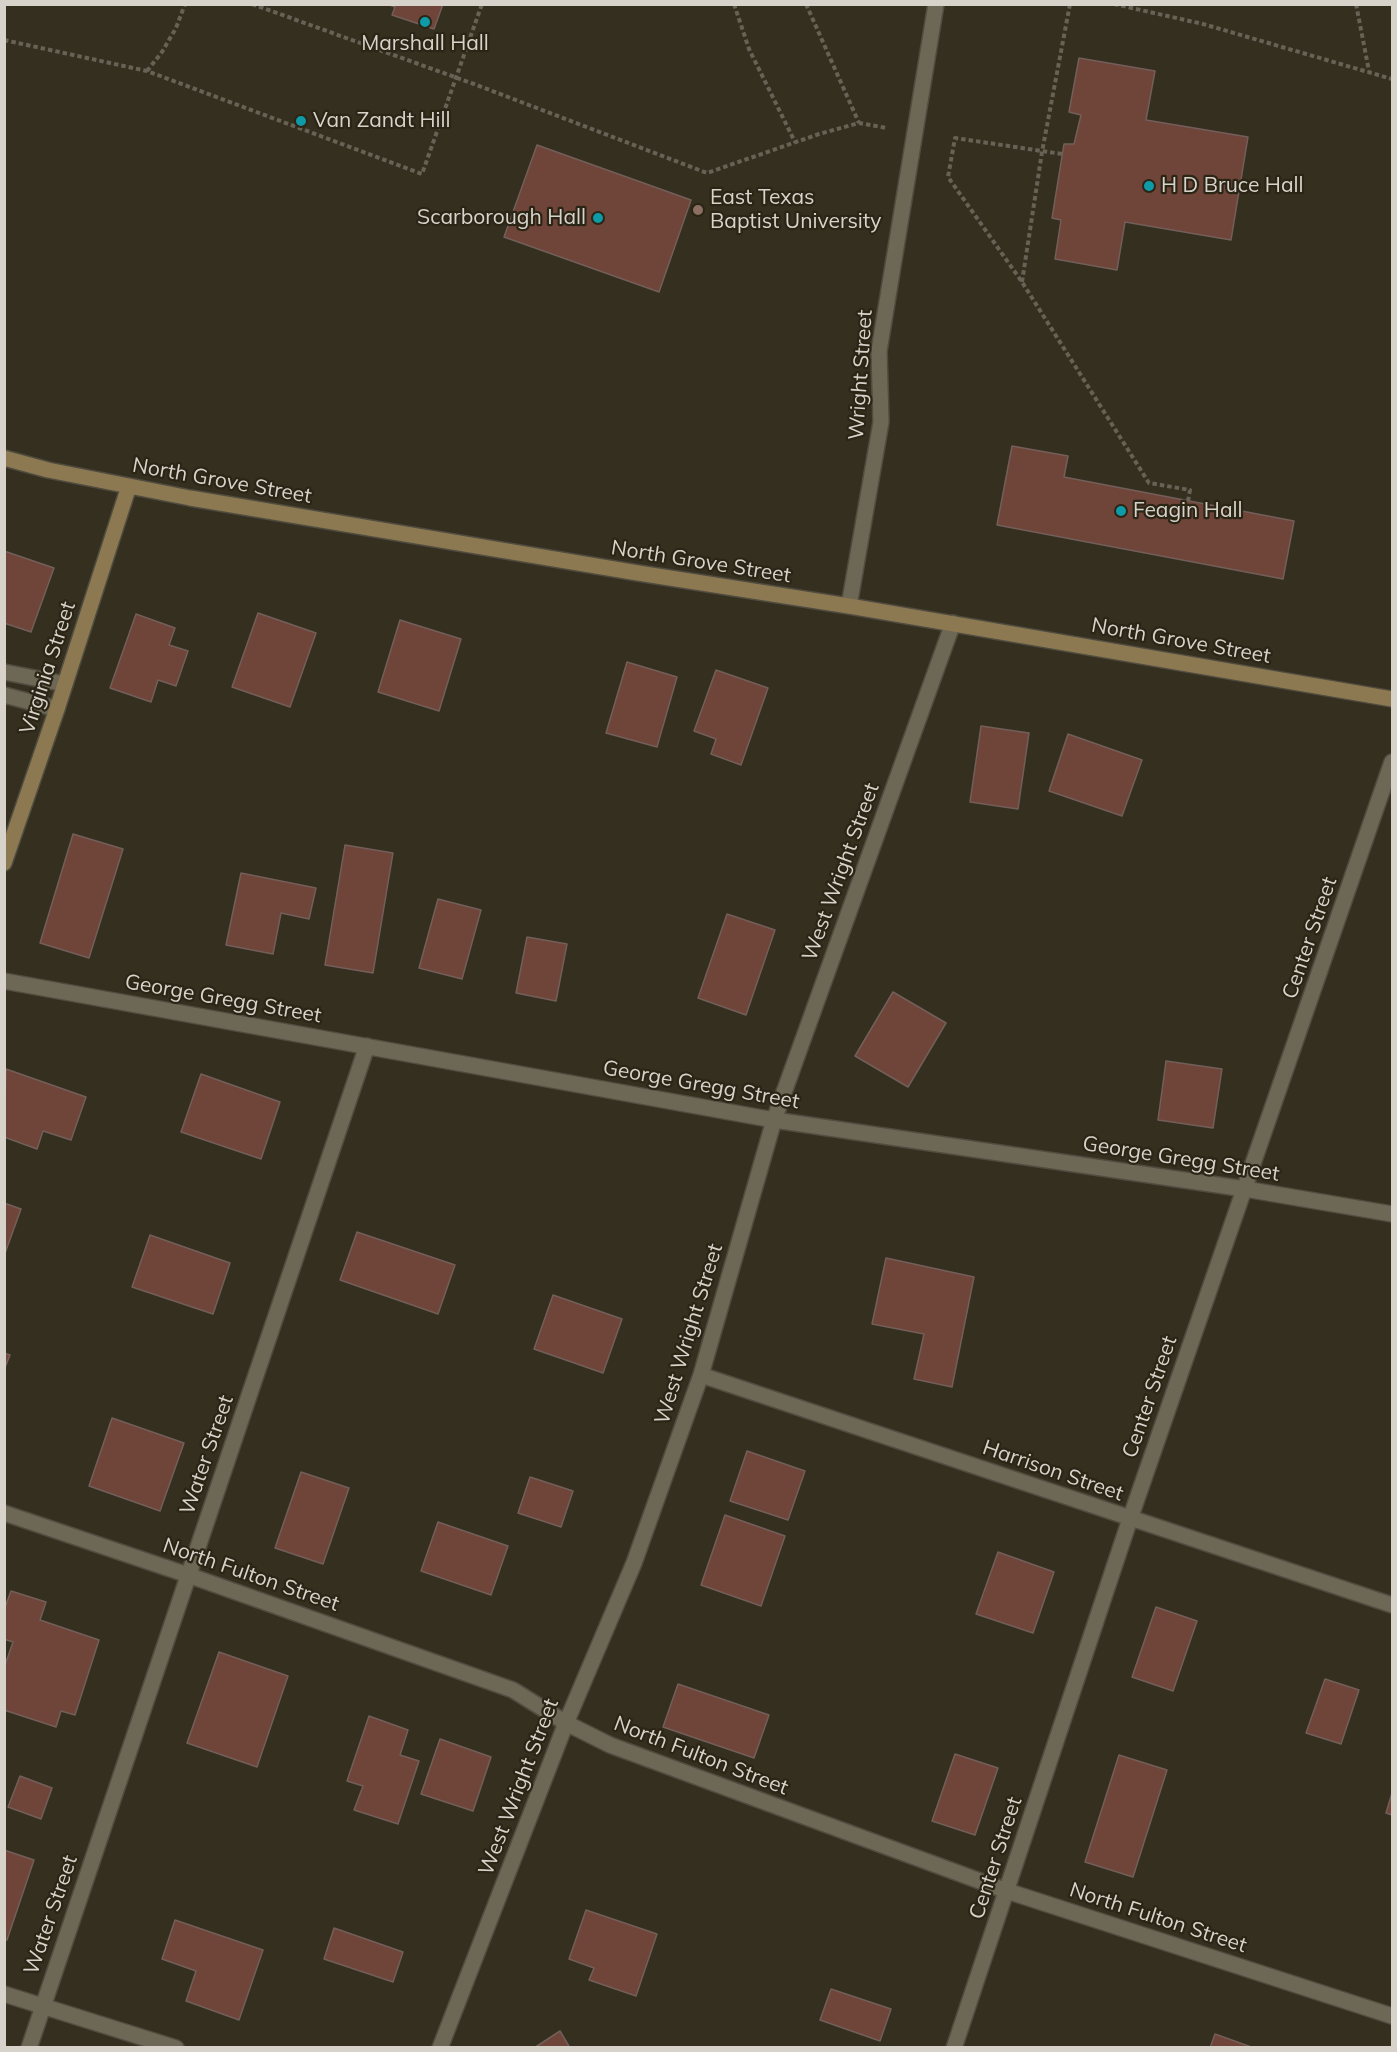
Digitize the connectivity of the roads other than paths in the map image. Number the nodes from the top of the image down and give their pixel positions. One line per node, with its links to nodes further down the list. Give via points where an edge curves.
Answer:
1 (936, 4): 4 (street, Wright Street, via 879,351 881,422)
2 (4, 458): 3 (main road, North Grove Street)
3 (129, 486): 4 (main road, North Grove Street, via 626,572); 7 (main road, Virginia Street)
4 (849, 606): 5 (main road, North Grove Street)
5 (952, 624): 9 (main road, North Grove Street); 15 (street, West Wright Street)
6 (4, 672): 7 (street)
7 (65, 684): 10 (main road, Virginia Street)
8 (4, 695): 10 (street)
9 (1392, 699)
10 (57, 709): 12 (main road, Virginia Street)
11 (1392, 762): 16 (street, Center Street)
12 (4, 863)
13 (4, 981): 14 (street, George Gregg Street)
14 (367, 1046): 15 (street, George Gregg Street); 21 (street, Water Street)
15 (774, 1120): 16 (street, George Gregg Street); 18 (street, West Wright Street)
16 (1245, 1189): 17 (street, George Gregg Street); 20 (street, Center Street)
17 (1392, 1214)
18 (702, 1375): 20 (street, Harrison Street); 23 (street, West Wright Street, via 634,1563)
19 (4, 1513): 21 (street, North Fulton Street)
20 (1130, 1519): 22 (street, Harrison Street); 24 (street, Center Street)
21 (188, 1575): 23 (street, North Fulton Street, via 513,1690); 26 (street, Water Street)
22 (1392, 1605)
23 (566, 1723): 24 (street, North Fulton Street, via 610,1745); 30 (street, West Wright Street)
24 (1007, 1891): 27 (street, North Fulton Street); 31 (street, Center Street)
25 (4, 1994): 26 (street)
26 (43, 2006): 28 (street, Water Street); 29 (street)
27 (1392, 2016)
28 (29, 2048)
29 (176, 2048)
30 (440, 2048)
31 (954, 2048)

